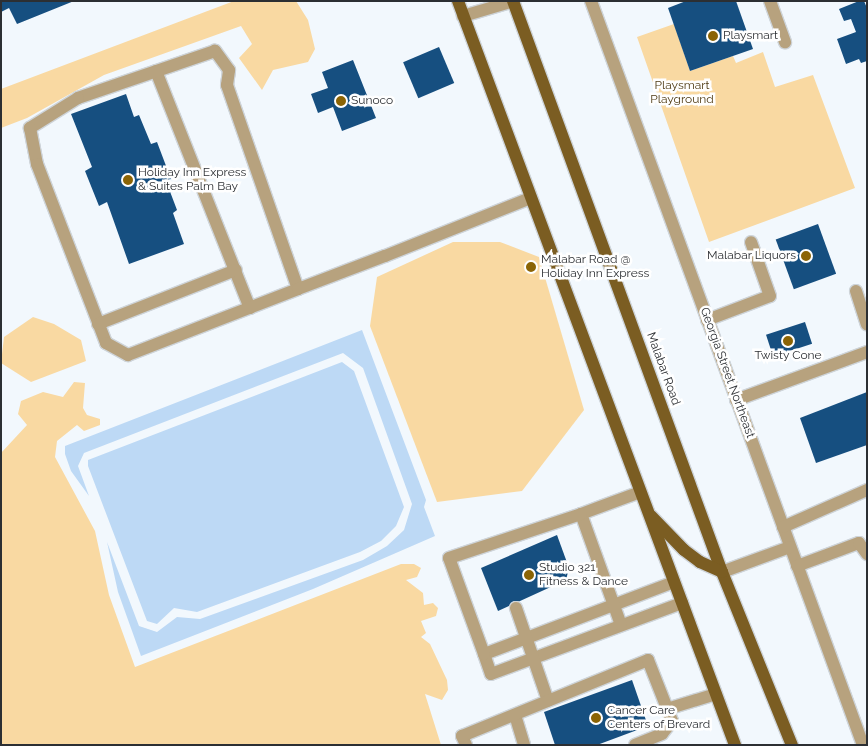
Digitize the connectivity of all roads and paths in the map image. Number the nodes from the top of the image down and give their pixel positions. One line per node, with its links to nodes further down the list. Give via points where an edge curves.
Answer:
1 (458, 1): 5 (main road)
2 (513, 1): 5 (street); 27 (main road, Malabar Road)
3 (591, 1): 14 (street, Georgia Street Northeast)
4 (770, 1): 6 (street)
5 (463, 16): 8 (main road)
6 (785, 42)
7 (156, 71): 10 (street); 11 (street, via 215,51 229,70 227,85); 15 (street, via 78,98 30,128 37,164)
8 (531, 198): 11 (street); 20 (main road)
9 (752, 242): 14 (street, via 770,296)
10 (236, 270): 13 (street); 15 (street)
11 (298, 289): 13 (street)
12 (856, 291): 16 (street)
13 (250, 308): 15 (street, via 128,355 106,343)
14 (707, 320): 18 (street, Georgia Street Northeast)
15 (98, 324)
16 (867, 324)
17 (867, 352): 18 (street)
18 (736, 400): 23 (street, Georgia Street Northeast)
19 (867, 490): 23 (street)
20 (640, 492): 21 (main road); 22 (street)
21 (648, 512): 27 (main road, via 684,550); 28 (main road)
22 (581, 514): 30 (street); 34 (street, via 449,558)
23 (783, 527): 24 (street, Georgia Street Northeast)
24 (790, 547): 26 (street, Georgia Street Northeast); 27 (street)
25 (867, 554): 26 (street, via 859,543)
26 (797, 566): 45 (street, Georgia Street Northeast)
27 (722, 572): 44 (main road, Malabar Road)
28 (674, 582): 29 (main road); 30 (street)
29 (682, 603): 32 (street); 36 (main road)
30 (614, 605): 32 (street); 33 (street)
31 (516, 608): 33 (street)
32 (621, 625): 35 (street)
33 (527, 638): 34 (street); 35 (street)
34 (484, 654): 35 (street, via 491,674)
35 (533, 658): 37 (street)
36 (716, 694): 38 (street); 43 (main road)
37 (548, 701): 38 (street, via 648,660); 39 (street)
38 (667, 710): 42 (street, via 672,722 662,734)
39 (515, 714): 40 (street, via 462,736); 41 (street)
40 (466, 745)
41 (524, 745)
42 (635, 745)
43 (735, 745)
44 (792, 745)
45 (863, 745)

